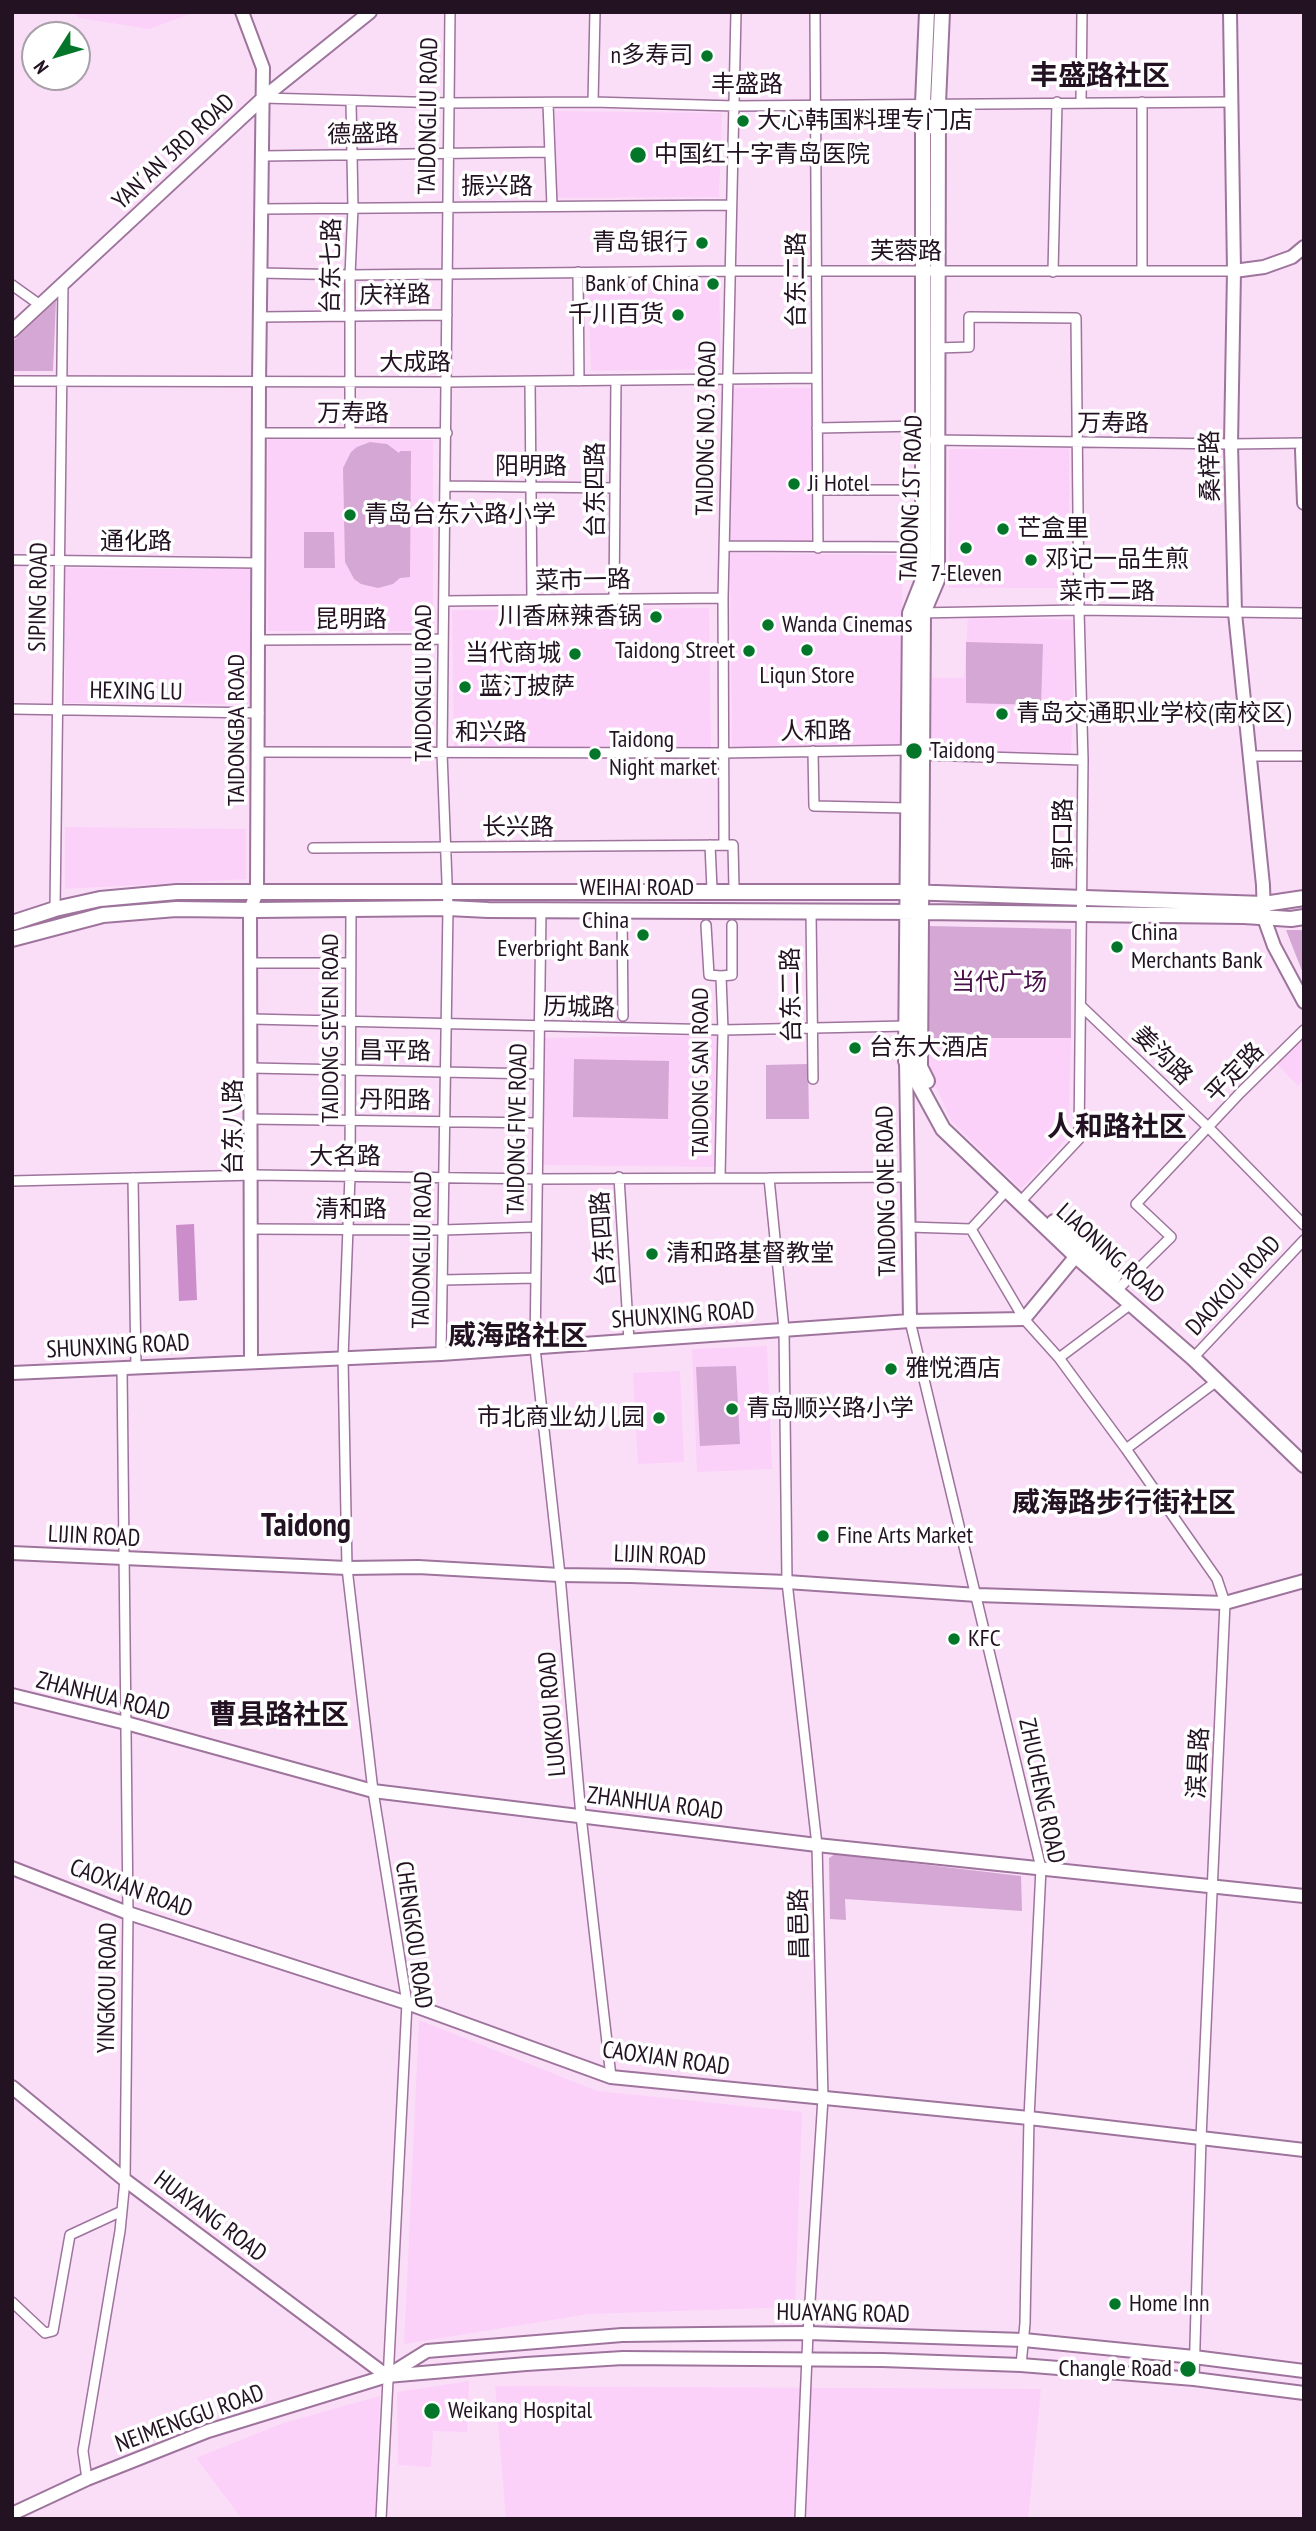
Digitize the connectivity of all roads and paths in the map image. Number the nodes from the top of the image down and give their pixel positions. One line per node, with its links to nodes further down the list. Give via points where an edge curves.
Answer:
1 (242, 12): 11 (street, TAIDONGBA ROAD, via 263,68)
2 (370, 12): 11 (street, YAN´AN 3RD ROAD)
3 (450, 12): 18 (street, TAIDONGLIU ROAD)
4 (595, 12): 13 (street)
5 (736, 12): 22 (street, TAIDONG NO.3 ROAD)
6 (814, 12): 21 (street, 台东二路)
7 (927, 12): 20 (main road, TAIDONG 1ST ROAD)
8 (942, 12): 20 (main road, TAIDONG 1ST ROAD)
9 (1082, 12): 15 (street)
10 (1230, 12): 17 (street, 桑梓路)
11 (263, 98): 12 (street, 丰盛路); 26 (street, TAIDONGBA ROAD); 44 (street, YAN´AN 3RD ROAD)
12 (352, 101): 18 (street, 丰盛路); 25 (street, 台东七路)
13 (593, 102): 19 (street, 丰盛路); 22 (street, 丰盛路)
14 (1057, 102): 15 (street, 丰盛路); 20 (street, 丰盛路); 40 (street)
15 (1081, 102): 16 (street, 丰盛路)
16 (1142, 102): 17 (street, 丰盛路); 35 (street)
17 (1232, 102): 36 (street, 桑梓路)
18 (448, 103): 19 (street, 丰盛路); 23 (street, TAIDONGLIU ROAD)
19 (548, 103): 24 (street)
20 (931, 103): 21 (street, 丰盛路); 38 (main road, TAIDONG 1ST ROAD); 39 (main road, TAIDONG 1ST ROAD)
21 (815, 104): 22 (street, 丰盛路); 34 (street, 台东二路)
22 (736, 106): 27 (street, TAIDONG NO.3 ROAD)
23 (448, 152): 24 (street, 德盛路); 25 (street, 德盛路); 28 (street, TAIDONGLIU ROAD)
24 (548, 152): 29 (street)
25 (351, 154): 26 (street, 德盛路); 30 (street, 台东七路)
26 (262, 156): 31 (street, TAIDONGBA ROAD)
27 (732, 205): 29 (street, 振兴路); 33 (street, TAIDONG NO.3 ROAD)
28 (447, 206): 29 (street, 振兴路); 30 (street, 振兴路); 42 (street, TAIDONGLIU ROAD)
29 (552, 206)
30 (353, 208): 31 (street, 振兴路); 43 (street, 台东七路)
31 (262, 209): 41 (street, TAIDONGBA ROAD)
32 (1304, 247): 36 (street, via 1292,257 1264,267)
33 (729, 271): 34 (street, 芙蓉路); 37 (street, 芙蓉路); 53 (street, TAIDONG NO.3 ROAD)
34 (816, 271): 38 (street, 芙蓉路); 52 (street, 台东二路)
35 (1142, 271): 36 (street, 芙蓉路); 40 (street, 芙蓉路)
36 (1234, 271): 69 (street, 桑梓路)
37 (578, 272): 42 (street, 芙蓉路); 55 (street)
38 (922, 272): 39 (street, 芙蓉路); 62 (main road, TAIDONG 1ST ROAD)
39 (937, 272): 40 (street, 芙蓉路); 51 (main road, TAIDONG 1ST ROAD)
40 (1053, 272)
41 (261, 273): 43 (street, 芙蓉路); 49 (street, TAIDONGBA ROAD)
42 (447, 273): 43 (street, 芙蓉路); 47 (street, TAIDONGLIU ROAD)
43 (350, 275): 48 (street, 台东七路)
44 (62, 284): 46 (street, YAN´AN 3RD ROAD); 54 (street, SIPING ROAD)
45 (12, 285): 46 (street)
46 (40, 305): 50 (street, YAN´AN 3RD ROAD)
47 (447, 315): 48 (street, 庆祥路); 59 (street, TAIDONGLIU ROAD)
48 (350, 316): 49 (street, 庆祥路); 58 (street, 台东七路)
49 (260, 317): 61 (street, TAIDONGBA ROAD)
50 (12, 331)
51 (937, 348): 67 (main road, TAIDONG 1ST ROAD); 68 (street, 郭口路, via 969,347 969,317 1076,318)
52 (817, 379): 53 (street, 大成路); 63 (street, 台东二路)
53 (728, 380): 56 (street, 大成路); 77 (street, TAIDONG NO.3 ROAD)
54 (61, 381): 57 (street, 大成路); 61 (street, 大成路); 81 (street, SIPING ROAD)
55 (579, 381): 56 (street, 大成路); 60 (street, 大成路)
56 (616, 381): 73 (street, 台东四路)
57 (12, 382)
58 (351, 382): 59 (street, 大成路); 61 (street, 大成路); 65 (street, 台东七路)
59 (447, 382): 60 (street, 大成路); 66 (street, TAIDONGLIU ROAD)
60 (530, 382): 72 (street)
61 (259, 383): 64 (street, TAIDONGBA ROAD)
62 (922, 426): 63 (street); 67 (main road, TAIDONG 1ST ROAD)
63 (817, 428): 74 (street, 台东二路)
64 (259, 433): 65 (street, 万寿路); 82 (street, TAIDONGBA ROAD)
65 (350, 433): 66 (street, 万寿路)
66 (447, 433): 71 (street, TAIDONGLIU ROAD)
67 (929, 441): 68 (street, 万寿路); 75 (main road, TAIDONG 1ST ROAD); 89 (main road, TAIDONG 1ST ROAD, via 937,580)
68 (1077, 443): 69 (street, 万寿路); 87 (street, 郭口路)
69 (1231, 444): 70 (street, 万寿路); 88 (street, 桑梓路)
70 (1304, 444): 76 (street)
71 (446, 486): 72 (street, 阳明路); 86 (street, TAIDONGLIU ROAD)
72 (531, 486): 73 (street, 阳明路); 84 (street)
73 (615, 488): 85 (street, 台东四路)
74 (817, 489): 75 (street); 79 (street, 台东二路)
75 (923, 490): 89 (main road, TAIDONG 1ST ROAD, via 923,580)
76 (1304, 503)
77 (724, 547): 79 (street); 83 (street, TAIDONG NO.3 ROAD)
78 (912, 547): 79 (street)
79 (818, 548)
80 (12, 560): 81 (street, 通化路)
81 (58, 561): 82 (street, 通化路); 94 (street, SIPING ROAD)
82 (259, 563): 92 (street, TAIDONGBA ROAD)
83 (723, 598): 85 (street, 菜市一路); 100 (street, TAIDONG NO.3 ROAD)
84 (532, 600): 85 (street, 菜市一路); 86 (street, 菜市一路)
85 (614, 600)
86 (444, 601): 91 (street, TAIDONGLIU ROAD)
87 (1079, 610): 88 (street, 菜市二路); 89 (street, 菜市二路); 103 (street, 郭口路)
88 (1235, 612): 90 (street, 菜市二路); 101 (street, 桑梓路)
89 (916, 613): 98 (main road, TAIDONG 1ST ROAD)
90 (1304, 613)
91 (443, 639): 92 (street, 昆明路); 99 (street, TAIDONGLIU ROAD)
92 (259, 640): 95 (street, TAIDONGBA ROAD)
93 (12, 709): 94 (street, HEXING LU)
94 (57, 710): 95 (street, HEXING LU); 118 (street, SIPING ROAD)
95 (259, 713): 97 (street, TAIDONGBA ROAD)
96 (813, 751): 98 (street, 人和路); 100 (street, 人和路); 104 (street, via 814,806)
97 (258, 752): 99 (street, 和兴路); 111 (street, TAIDONGBA ROAD)
98 (915, 752): 103 (street, 人和路); 104 (main road, TAIDONG 1ST ROAD); 113 (main road, TAIDONG 1ST ROAD)
99 (442, 753): 100 (street, 和兴路); 108 (street, TAIDONGLIU ROAD)
100 (723, 753): 106 (street, TAIDONG NO.3 ROAD)
101 (1249, 756): 102 (street); 122 (street, 桑梓路)
102 (1304, 756)
103 (1083, 760): 114 (street, 郭口路)
104 (907, 808): 112 (main road, TAIDONG 1ST ROAD)
105 (710, 845): 106 (street, 长兴路); 108 (street, 长兴路); 110 (street)
106 (723, 845): 109 (street, via 733,845)
107 (313, 848): 108 (street, 长兴路)
108 (446, 848): 116 (street, TAIDONGLIU ROAD)
109 (734, 888)
110 (712, 889)
111 (257, 892): 116 (main road, WEIHAI ROAD); 118 (main road, WEIHAI ROAD, via 143,894); 119 (street, TAIDONGBA ROAD)
112 (906, 892): 113 (main road, WEIHAI ROAD); 116 (main road, WEIHAI ROAD); 124 (main road, TAIDONG 1ST ROAD)
113 (921, 894): 114 (main road, WEIHAI ROAD); 124 (main road, TAIDONG 1ST ROAD)
114 (1083, 897): 122 (main road, WEIHAI ROAD); 125 (street, 郭口路)
115 (1304, 898): 122 (main road)
116 (447, 900): 117 (main road, WEIHAI ROAD); 120 (main road, WEIHAI ROAD); 139 (street, TAIDONGLIU ROAD)
117 (351, 908): 119 (main road, WEIHAI ROAD); 131 (street, TAIDONG SEVEN ROAD)
118 (55, 909): 127 (main road, WEIHAI ROAD)
119 (252, 910): 130 (main road, WEIHAI ROAD, via 176,909 103,915); 132 (street, TAIDONGBA ROAD)
120 (541, 910): 121 (main road, WEIHAI ROAD); 141 (street, TAIDONG FIVE ROAD)
121 (622, 911): 123 (main road, WEIHAI ROAD); 136 (street)
122 (1264, 911): 125 (main road, WEIHAI ROAD); 126 (main road); 134 (street, 桑梓路, via 1274,946)
123 (811, 912): 124 (main road, WEIHAI ROAD); 142 (street, 台东二路)
124 (914, 912): 125 (main road, WEIHAI ROAD); 140 (main road, TAIDONG 1ST ROAD); 146 (main road, TAIDONG 1ST ROAD)
125 (1082, 916): 135 (street, 郭口路)
126 (1300, 919)
127 (12, 923)
128 (706, 925): 133 (street, via 709,975)
129 (732, 925): 133 (street, via 732,975)
130 (12, 939)
131 (350, 962): 132 (street); 138 (street, TAIDONG SEVEN ROAD)
132 (252, 963): 137 (street, 台东八路)
133 (721, 976): 143 (street, TAIDONG SAN ROAD)
134 (1304, 1002)
135 (1081, 1006): 156 (street, 姜沟路); 168 (street, 郭口路, via 1079,1139)
136 (623, 1016)
137 (253, 1019): 138 (street, 历城路); 147 (street, 台东八路)
138 (350, 1021): 139 (street, 历城路); 148 (street, TAIDONG SEVEN ROAD)
139 (446, 1024): 141 (street, 历城路); 149 (street, TAIDONGLIU ROAD)
140 (906, 1026): 142 (street, 历城路); 145 (main road, TAIDONG 1ST ROAD)
141 (539, 1027): 143 (street, 历城路); 150 (street, TAIDONG FIVE ROAD)
142 (811, 1027): 143 (street, 历城路); 151 (street, 台东二路)
143 (723, 1030): 161 (street, TAIDONG SAN ROAD)
144 (1304, 1030): 156 (street, 平定路)
145 (906, 1061): 162 (street, TAIDONG ONE ROAD); 167 (main road, LIAONING ROAD, via 943,1129)
146 (920, 1068): 168 (main road, LIAONING ROAD, via 950,1124)
147 (253, 1069): 148 (street, 昌平路); 152 (street, 台东八路)
148 (350, 1070): 149 (street, 昌平路); 153 (street, TAIDONG SEVEN ROAD)
149 (445, 1073): 150 (street, 昌平路); 154 (street, TAIDONGLIU ROAD)
150 (538, 1074): 155 (street, TAIDONG FIVE ROAD)
151 (813, 1079)
152 (253, 1119): 153 (street, 丹阳路); 157 (street, 台东八路)
153 (350, 1120): 154 (street, 丹阳路); 158 (street, TAIDONG SEVEN ROAD)
154 (445, 1121): 155 (street, 丹阳路); 159 (street, TAIDONGLIU ROAD)
155 (538, 1123): 165 (street, TAIDONG FIVE ROAD)
156 (1209, 1128): 169 (street, 姜沟路); 180 (street, 平定路, via 1136,1204 1171,1237)
157 (253, 1175): 158 (street, 大名路); 163 (street, 大名路); 172 (street, 台东八路)
158 (350, 1176): 159 (street, 大名路); 174 (street, TAIDONG SEVEN ROAD)
159 (443, 1177): 165 (street, 大名路); 175 (street, TAIDONGLIU ROAD)
160 (619, 1177): 161 (street, 大名路); 165 (street, 大名路); 185 (street, 台东四路)
161 (720, 1177): 164 (street, TAIDONG SAN ROAD)
162 (907, 1177): 164 (street); 171 (street, TAIDONG ONE ROAD)
163 (133, 1178): 166 (street, 大名路); 192 (street)
164 (769, 1178): 184 (street)
165 (537, 1179): 170 (street, TAIDONG FIVE ROAD)
166 (12, 1181)
167 (1007, 1190): 168 (main road, LIAONING ROAD); 173 (street)
168 (1023, 1199): 177 (main road, LIAONING ROAD); 180 (main road, LIAONING ROAD)
169 (1304, 1225)
170 (536, 1227): 175 (street, 清和路); 178 (street, TAIDONG FIVE ROAD)
171 (909, 1227): 173 (street); 183 (street, TAIDONG ONE ROAD)
172 (252, 1228): 174 (street, 清和路); 191 (street, 台东八路)
173 (971, 1229): 182 (street, 滨县路)
174 (348, 1230): 175 (street, 清和路); 189 (street, TAIDONG SEVEN ROAD)
175 (443, 1230): 179 (street, TAIDONGLIU ROAD)
176 (1304, 1240): 188 (street, DAOKOU ROAD)
177 (1076, 1256): 180 (main road, LIAONING ROAD); 182 (street)
178 (536, 1278): 179 (street); 186 (street, TAIDONG FIVE ROAD)
179 (442, 1280): 187 (street, TAIDONGLIU ROAD)
180 (1119, 1288): 181 (main road, LIAONING ROAD); 188 (main road, LIAONING ROAD)
181 (1131, 1304): 188 (main road, LIAONING ROAD); 190 (street)
182 (1024, 1319): 183 (street, SHUNXING ROAD); 190 (street, 滨县路)
183 (910, 1321): 184 (street, SHUNXING ROAD); 205 (street, ZHUCHENG ROAD)
184 (784, 1329): 185 (street, SHUNXING ROAD); 204 (street, 昌邑路)
185 (629, 1341): 186 (street, SHUNXING ROAD)
186 (534, 1348): 187 (street, SHUNXING ROAD); 202 (street, LUOKOU ROAD)
187 (441, 1354): 189 (street, SHUNXING ROAD)
188 (1195, 1356): 195 (main road, LIAONING ROAD); 197 (main road, LIAONING ROAD)
189 (343, 1358): 191 (street, SHUNXING ROAD); 201 (street, CHENGKOU ROAD)
190 (1059, 1358): 196 (street, 滨县路)
191 (253, 1361): 192 (street, SHUNXING ROAD)
192 (136, 1367): 193 (street, SHUNXING ROAD)
193 (122, 1368): 194 (street, SHUNXING ROAD); 200 (street, YINGKOU ROAD)
194 (12, 1373)
195 (1217, 1381): 196 (street); 198 (main road, LIAONING ROAD)
196 (1126, 1448): 206 (street, 滨县路, via 1217,1579)
197 (1304, 1455)
198 (1304, 1465)
199 (12, 1553): 200 (street, LIJIN ROAD)
200 (123, 1559): 201 (street, LIJIN ROAD); 208 (street, YINGKOU ROAD)
201 (347, 1568): 202 (street, LIJIN ROAD); 209 (street, CHENGKOU ROAD)
202 (560, 1575): 204 (street, LIJIN ROAD); 210 (street, LUOKOU ROAD)
203 (1304, 1581): 206 (street, LIJIN ROAD)
204 (787, 1582): 205 (street, LIJIN ROAD); 211 (street, 昌邑路)
205 (977, 1595): 206 (street, LIJIN ROAD); 213 (street, ZHUCHENG ROAD)
206 (1225, 1603): 214 (street, 滨县路)
207 (12, 1695): 208 (street, ZHANHUA ROAD)
208 (126, 1723): 209 (street, ZHANHUA ROAD); 216 (street, YINGKOU ROAD)
209 (373, 1791): 210 (street, ZHANHUA ROAD); 217 (street, CHENGKOU ROAD)
210 (581, 1816): 211 (street, ZHANHUA ROAD); 218 (street, LUOKOU ROAD)
211 (817, 1845): 213 (street, ZHANHUA ROAD); 220 (street, 昌邑路)
212 (12, 1868): 216 (street, CAOXIAN ROAD)
213 (1041, 1868): 214 (street, ZHANHUA ROAD); 221 (street, ZHUCHENG ROAD)
214 (1213, 1887): 215 (street, ZHANHUA ROAD); 222 (street, 滨县路)
215 (1304, 1895)
216 (128, 1913): 217 (street, CAOXIAN ROAD); 224 (street, YINGKOU ROAD)
217 (407, 2003): 218 (street, CAOXIAN ROAD); 233 (street, CHENGKOU ROAD)
218 (611, 2077): 220 (street, CAOXIAN ROAD)
219 (12, 2087): 224 (street, HUAYANG ROAD)
220 (823, 2098): 221 (street, CAOXIAN ROAD); 227 (street, 昌邑路)
221 (1029, 2119): 222 (street, CAOXIAN ROAD); 228 (street, ZHUCHENG ROAD)
222 (1201, 2138): 223 (street, CAOXIAN ROAD); 229 (street, 滨县路)
223 (1304, 2150)
224 (125, 2180): 225 (street, YINGKOU ROAD); 233 (street, HUAYANG ROAD)
225 (122, 2211): 226 (street, via 70,2235 53,2331 46,2333); 236 (street, YINGKOU ROAD, via 83,2451)
226 (12, 2302)
227 (808, 2333): 228 (street, HUAYANG ROAD); 230 (street, 昌邑路); 233 (street, HUAYANG ROAD, via 622,2336 428,2351)
228 (1024, 2340): 229 (street, HUAYANG ROAD); 231 (street, ZHUCHENG ROAD)
229 (1194, 2357): 232 (street, HUAYANG ROAD); 234 (street, 滨县路)
230 (807, 2359): 231 (street, HUAYANG ROAD); 233 (street, HUAYANG ROAD, via 623,2358); 239 (street, 昌邑路)
231 (1021, 2365): 234 (street, HUAYANG ROAD)
232 (1304, 2371)
233 (387, 2376): 236 (street, NEIMENGGU ROAD, via 208,2431); 238 (street, CHENGKOU ROAD)
234 (1194, 2379): 235 (street, HUAYANG ROAD)
235 (1304, 2393)
236 (88, 2479): 237 (street, NEIMENGGU ROAD)
237 (12, 2514)
238 (381, 2519)
239 (800, 2519)

